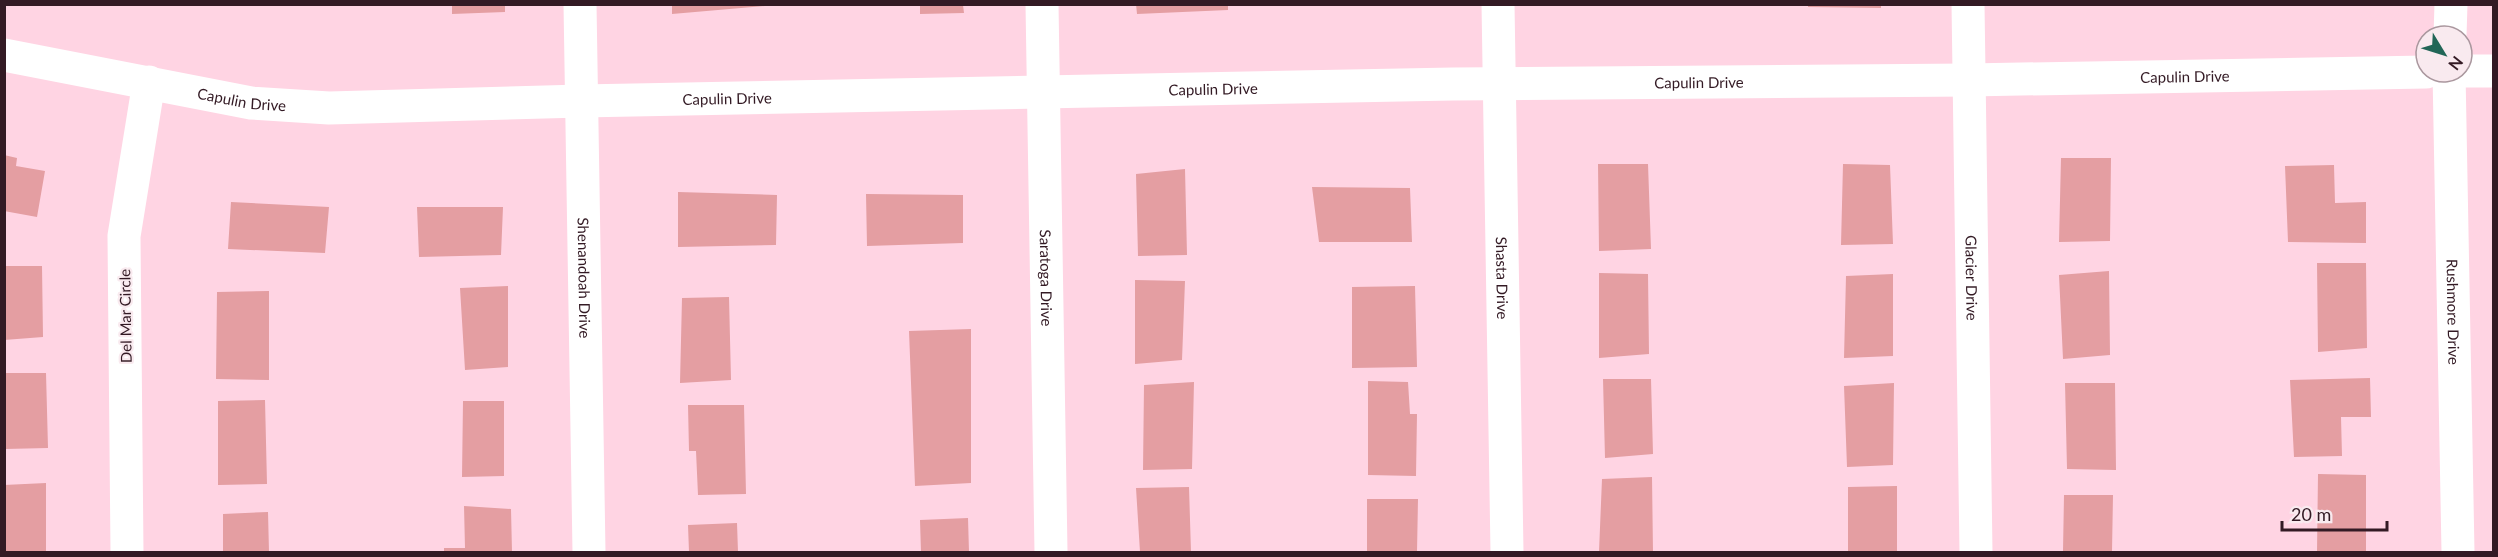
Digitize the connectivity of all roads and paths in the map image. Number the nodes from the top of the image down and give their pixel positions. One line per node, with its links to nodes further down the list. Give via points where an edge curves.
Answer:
1 (580, 4): 16 (street, Shenandoah Drive)
2 (1042, 4): 15 (street, Saratoga Drive)
3 (1498, 4): 13 (street, Shasta Drive)
4 (1968, 4): 11 (street, Glacier Drive)
5 (2451, 4): 6 (street)
6 (2450, 24)
7 (4, 55): 12 (street, Capulin Drive)
8 (2493, 70): 9 (street)
9 (2474, 71)
10 (2414, 72): 11 (street, Capulin Drive)
11 (1969, 80): 13 (street, Capulin Drive); 21 (street, Glacier Drive)
12 (149, 82): 16 (street, Capulin Drive, via 251,103 328,108); 17 (street, Del Mar Circle, via 124,236)
13 (1499, 84): 15 (street, Capulin Drive); 20 (street, Shasta Drive)
14 (2449, 84): 22 (street, Rushmore Drive)
15 (1043, 92): 16 (street, Capulin Drive); 19 (street, Saratoga Drive)
16 (581, 101): 18 (street, Shenandoah Drive)
17 (127, 552)
18 (589, 552)
19 (1051, 552)
20 (1507, 552)
21 (1976, 552)
22 (2458, 552)

